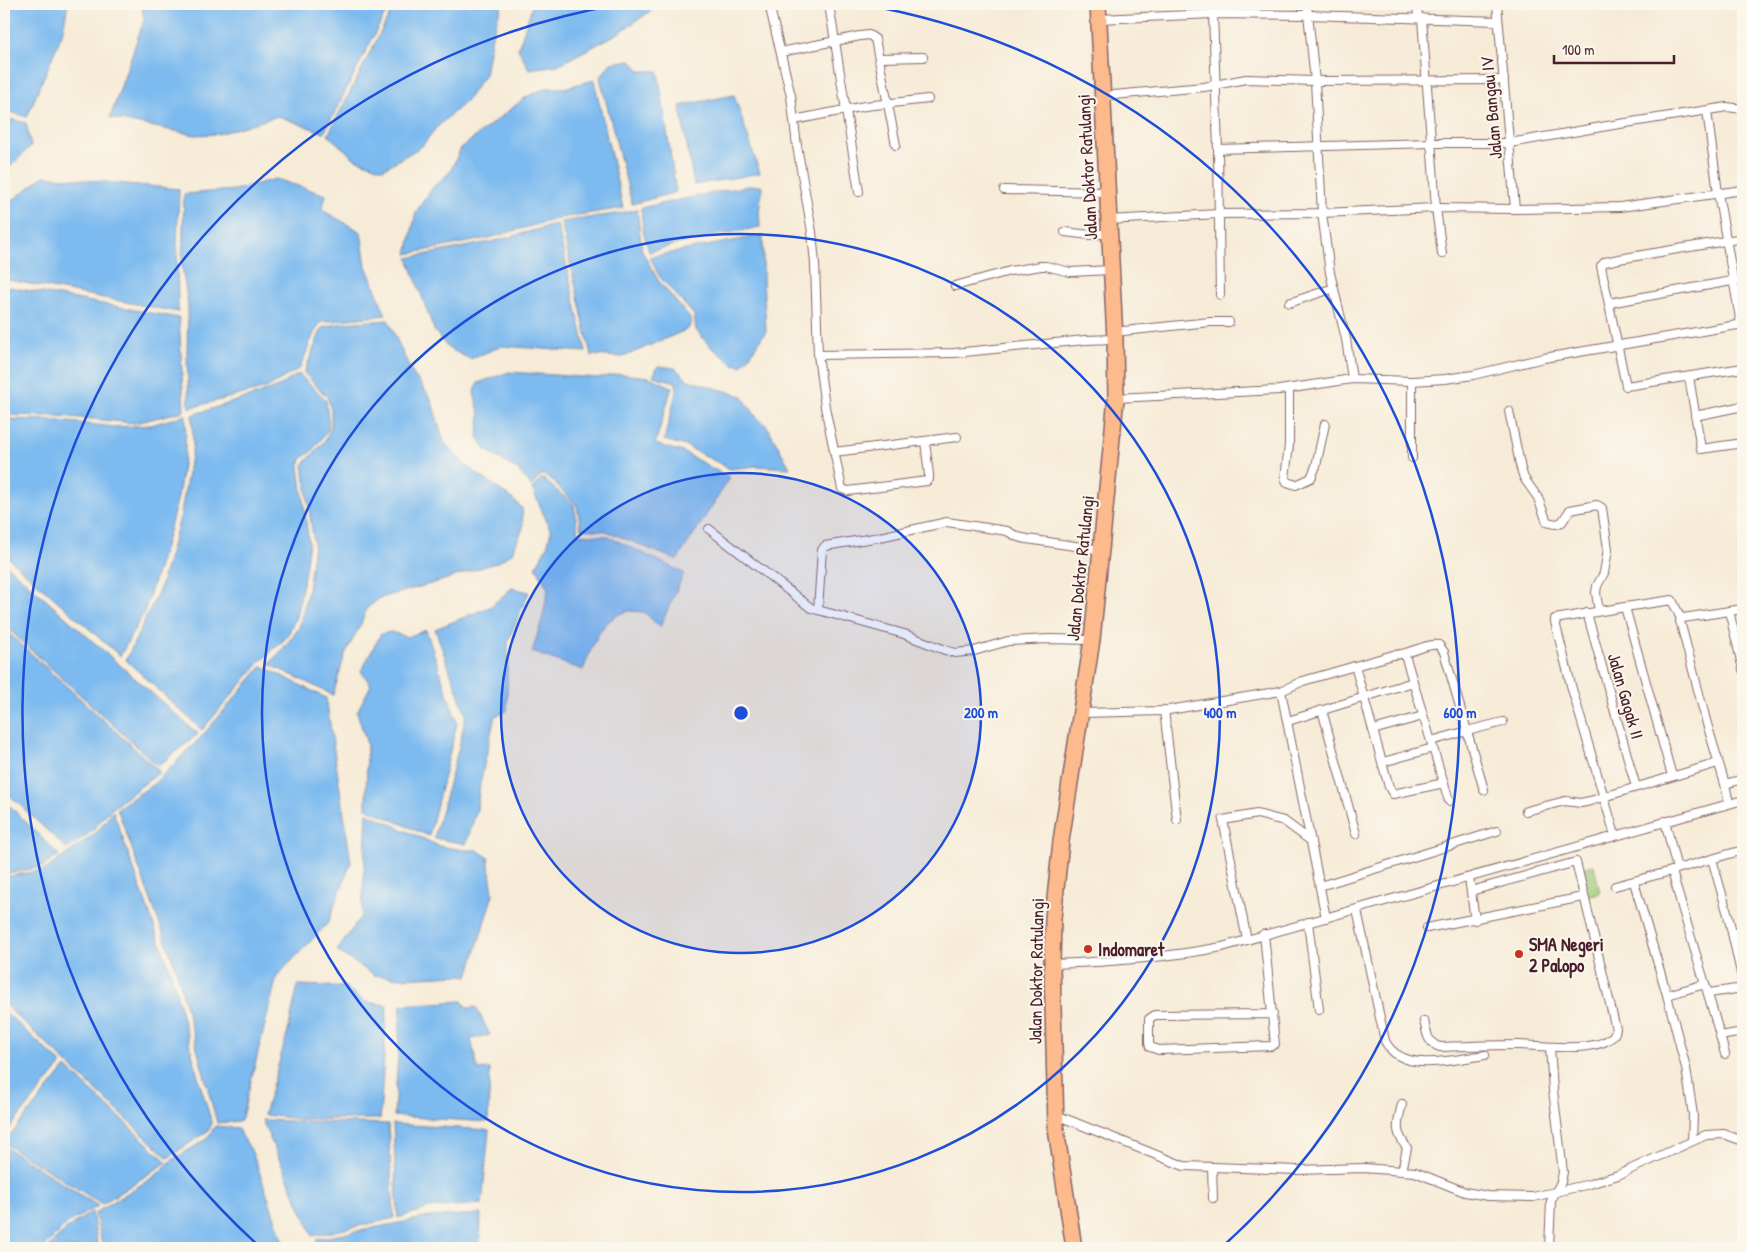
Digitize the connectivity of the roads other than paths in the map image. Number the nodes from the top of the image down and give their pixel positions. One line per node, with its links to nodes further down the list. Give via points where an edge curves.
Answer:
1 (769, 4): 13 (street)
2 (829, 4): 12 (street)
3 (1098, 4): 10 (highway, Jalan Doktor Ratulangi)
4 (1307, 4): 8 (street)
5 (1417, 4): 9 (street)
6 (1496, 4): 11 (street, Jalan Bangau IV)
7 (1213, 14): 8 (street); 10 (street); 19 (street)
8 (1308, 15): 9 (street); 17 (street)
9 (1420, 18): 11 (street); 18 (street)
10 (1099, 20): 20 (highway, Jalan Doktor Ratulangi)
11 (1498, 21): 16 (street, Jalan Bangau IV)
12 (834, 40): 13 (street); 15 (street, via 869,35 876,41); 24 (street)
13 (781, 52): 26 (street)
14 (923, 57): 15 (street)
15 (880, 58): 22 (street)
16 (1504, 80): 18 (street); 28 (street, Jalan Bangau IV)
17 (1315, 81): 18 (street); 19 (street, via 1246,79); 30 (street)
18 (1426, 81): 27 (street)
19 (1216, 84): 20 (street); 31 (street)
20 (1102, 96): 35 (highway, Jalan Doktor Ratulangi)
21 (928, 99): 22 (street)
22 (888, 102): 24 (street); 29 (street)
23 (1743, 108): 25 (street)
24 (845, 109): 26 (street); 34 (street)
25 (1707, 111): 28 (street); 36 (street)
26 (794, 120): 58 (street, via 815,264)
27 (1431, 143): 28 (street); 30 (street); 37 (street)
28 (1510, 143): 38 (street, Jalan Bangau IV)
29 (896, 145)
30 (1318, 147): 31 (street); 39 (street)
31 (1218, 149): 40 (street)
32 (1004, 190): 35 (street)
33 (1743, 190): 36 (street)
34 (859, 192)
35 (1107, 192): 41 (highway, Jalan Doktor Ratulangi)
36 (1718, 193): 38 (street, via 1620,207); 44 (street)
37 (1436, 208): 38 (street); 39 (street); 45 (street)
38 (1515, 209)
39 (1322, 213): 40 (street); 50 (street)
40 (1219, 214): 41 (street); 51 (street)
41 (1109, 226): 42 (street, via 1090,235); 46 (highway, Jalan Doktor Ratulangi)
42 (1065, 232)
43 (1743, 238): 44 (street)
44 (1727, 241): 48 (street); 53 (street, via 1602,263)
45 (1442, 254)
46 (1111, 270): 49 (street, via 1070,272 1041,266); 56 (highway, Jalan Doktor Ratulangi)
47 (1743, 279): 48 (street)
48 (1734, 280): 53 (street); 55 (street)
49 (955, 286)
50 (1334, 288): 52 (street); 61 (street)
51 (1220, 294)
52 (1289, 303)
53 (1608, 303): 57 (street)
54 (1229, 322): 56 (street)
55 (1742, 324): 57 (street)
56 (1114, 335): 58 (street, via 954,354); 64 (highway, Jalan Doktor Ratulangi)
57 (1617, 346): 60 (street, via 1627,387); 62 (street, via 1544,358 1472,375)
58 (818, 355): 72 (street)
59 (1743, 368): 60 (street)
60 (1688, 377): 67 (street)
61 (1352, 379): 62 (street); 63 (street)
62 (1412, 381): 73 (street)
63 (1289, 389): 64 (street); 68 (street, via 1287,482 1296,485 1311,478)
64 (1116, 398): 75 (highway, Jalan Doktor Ratulangi)
65 (1743, 406): 67 (street)
66 (1509, 411): 79 (street, via 1524,478 1538,498 1547,522 1562,522 1567,512 1574,509 1597,505 1602,508 1608,550 1604,573 1597,586)
67 (1695, 416): 71 (street, via 1702,450)
68 (1326, 424)
69 (957, 437): 70 (street)
70 (925, 441): 72 (street); 72 (street, via 929,479 890,486 843,490)
71 (1743, 443)
72 (834, 452)
73 (1412, 458)
74 (709, 529): 78 (street, via 811,608)
75 (1102, 550): 78 (street, via 1027,539 1007,531 947,522 825,546 822,550); 83 (highway, Jalan Doktor Ratulangi)
76 (1625, 607): 79 (street); 82 (street, via 1672,600); 102 (street)
77 (1743, 609): 80 (street)
78 (818, 610): 83 (street, via 955,652 974,651 1008,641)
79 (1599, 611): 81 (street)
80 (1729, 611): 82 (street); 84 (street)
81 (1587, 613): 106 (street, Jalan Gagak II); 108 (street, via 1558,618 1555,622)
82 (1681, 619): 101 (street)
83 (1092, 640): 93 (highway, Jalan Doktor Ratulangi)
84 (1741, 652): 87 (street)
85 (1405, 655): 86 (street, via 1393,655); 88 (street); 98 (street, via 1432,644 1440,645)
86 (1355, 666): 89 (street); 90 (street)
87 (1743, 670)
88 (1413, 682): 90 (street); 94 (street)
89 (1281, 691): 91 (street); 95 (street)
90 (1364, 698): 92 (street); 97 (street)
91 (1164, 710): 93 (street); 113 (street)
92 (1322, 710): 95 (street); 116 (street)
93 (1082, 713): 139 (highway, Jalan Doktor Ratulangi, via 1061,841)
94 (1423, 716): 97 (street); 99 (street)
95 (1288, 721): 118 (street)
96 (1503, 722): 98 (street)
97 (1373, 730): 100 (street)
98 (1467, 731): 99 (street); 107 (street)
99 (1432, 744): 100 (street); 104 (street)
100 (1383, 762): 104 (street, via 1393,794)
101 (1718, 763): 102 (street); 105 (street)
102 (1672, 776): 106 (street)
103 (1743, 779): 105 (street)
104 (1444, 783): 109 (street)
105 (1725, 784): 111 (street)
106 (1636, 787): 108 (street)
107 (1484, 790)
108 (1605, 797): 112 (street, via 1581,803 1565,801); 117 (street)
109 (1449, 800)
110 (1743, 800): 111 (street)
111 (1729, 803): 114 (street)
112 (1526, 811)
113 (1177, 820)
114 (1665, 820): 117 (street); 123 (street)
115 (1497, 831): 126 (street)
116 (1356, 834)
117 (1615, 835): 119 (street)
118 (1311, 841): 126 (street); 138 (street, via 1284,821 1257,814 1222,820)
119 (1572, 848): 122 (street); 124 (street)
120 (1743, 850): 121 (street)
121 (1712, 859): 123 (street); 137 (street)
122 (1576, 862): 128 (street); 129 (street)
123 (1675, 870): 125 (street); 141 (street)
124 (1468, 878): 128 (street); 130 (street)
125 (1634, 882): 127 (street); 144 (street)
126 (1320, 886): 131 (street)
127 (1615, 886)
128 (1471, 891): 132 (street)
129 (1583, 896): 132 (street); 150 (street, via 1616,1029 1608,1040 1597,1044)
130 (1357, 910): 131 (street); 152 (street, via 1389,1048 1408,1060 1425,1063)
131 (1326, 918): 133 (street)
132 (1475, 920): 134 (street)
133 (1308, 922): 136 (street); 145 (street)
134 (1427, 928)
135 (1743, 932): 137 (street)
136 (1264, 934): 138 (street); 146 (street)
137 (1733, 934): 140 (street)
138 (1247, 940): 139 (street, via 1182,955)
139 (1052, 964): 154 (highway, Jalan Doktor Ratulangi)
140 (1743, 982)
141 (1706, 984): 143 (street); 144 (street)
142 (1743, 988): 143 (street)
143 (1709, 993): 149 (street)
144 (1667, 995): 156 (street, via 1686,1068 1693,1115)
145 (1319, 1010)
146 (1273, 1014): 146 (street, via 1274,1045 1159,1050 1149,1043 1149,1019 1155,1015)
147 (1424, 1021): 150 (street, via 1432,1044 1440,1047)
148 (1743, 1032): 149 (street)
149 (1720, 1036): 151 (street)
150 (1550, 1047): 159 (street, via 1563,1172)
151 (1725, 1054)
152 (1485, 1055)
153 (1402, 1104): 158 (street, via 1397,1130 1406,1148)
154 (1056, 1115): 157 (street, via 1177,1164); 161 (highway, Jalan Doktor Ratulangi)
155 (1743, 1140): 156 (street, via 1713,1134)
156 (1692, 1141): 159 (street, via 1618,1175)
157 (1212, 1168): 158 (street); 160 (street)
158 (1402, 1171): 159 (street, via 1415,1172 1465,1192 1488,1196 1533,1197)
159 (1555, 1192): 162 (street, via 1551,1201)
160 (1213, 1198)
161 (1074, 1248)
162 (1550, 1248)

